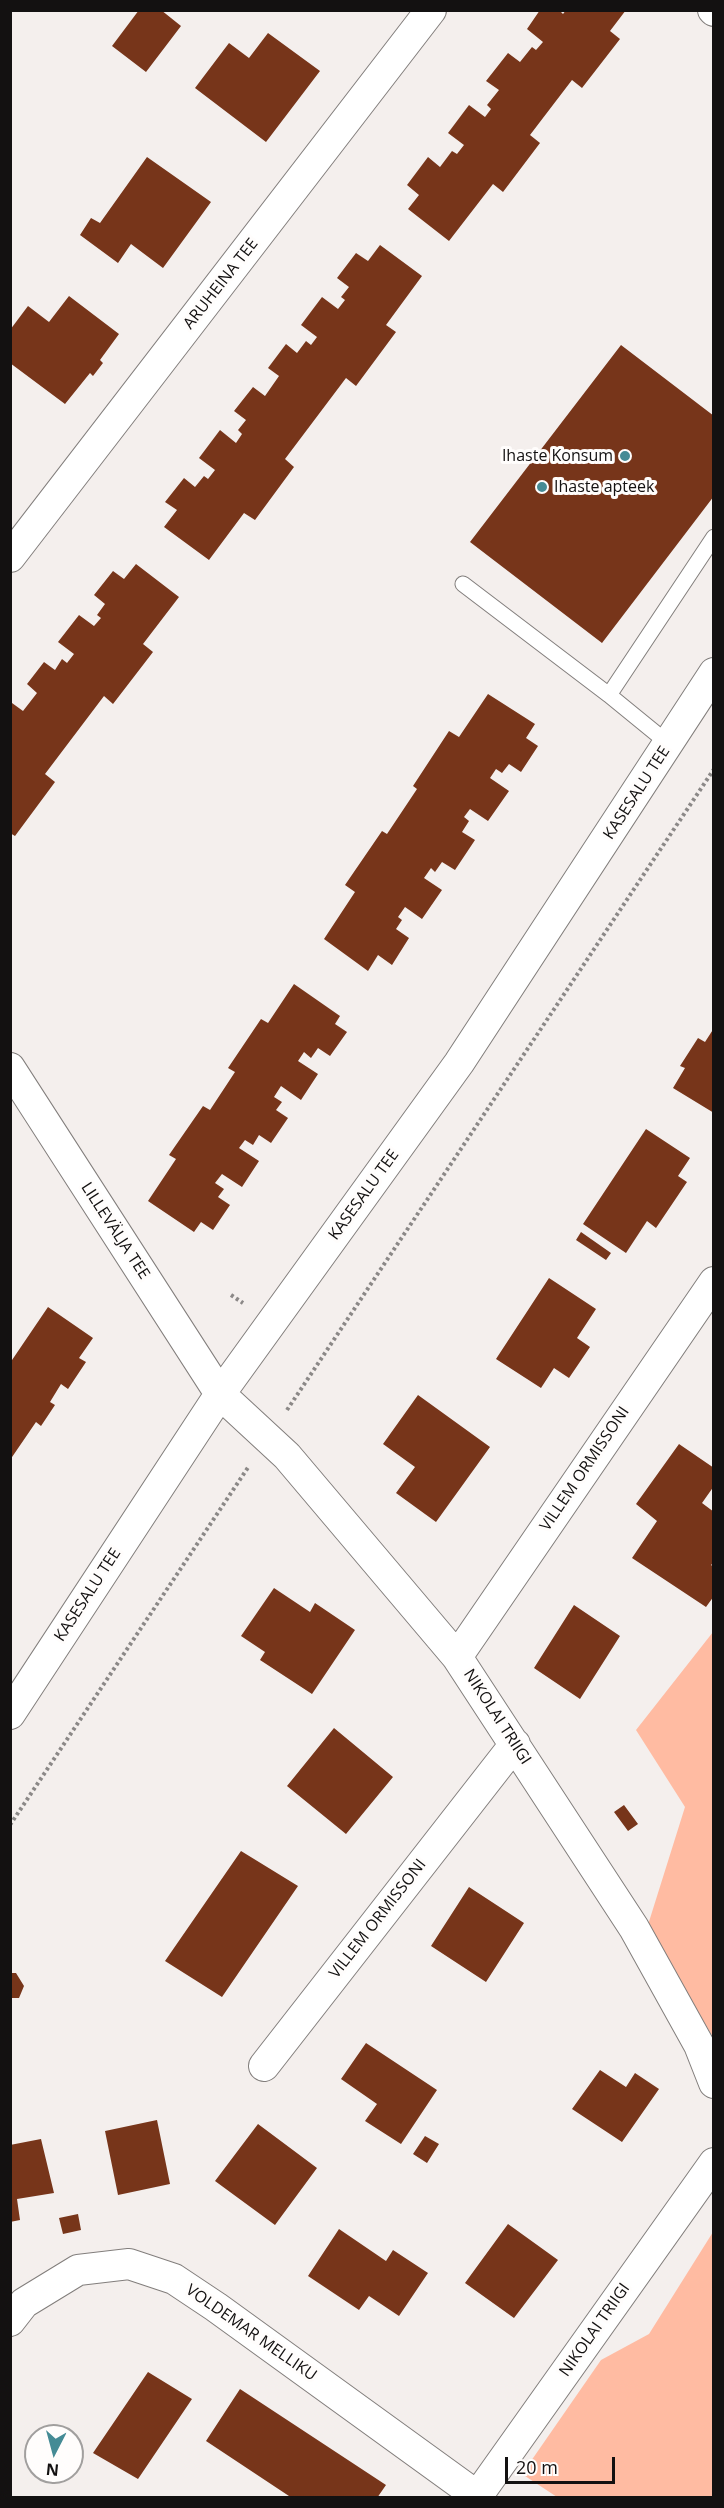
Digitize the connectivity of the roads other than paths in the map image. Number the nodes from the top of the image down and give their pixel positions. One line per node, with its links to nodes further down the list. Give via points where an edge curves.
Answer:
1 (431, 10): 3 (street, ARUHEINA TEE)
2 (714, 537): 6 (lane)
3 (10, 557)
4 (463, 584): 6 (lane)
5 (714, 673): 7 (street, KASESALU TEE)
6 (609, 695): 7 (lane)
7 (669, 744): 10 (street, KASESALU TEE, via 459,1063)
8 (10, 1068): 10 (street, LILLEVÄLJA TEE)
9 (714, 1282): 11 (street, VILLEM ORMISSONI)
10 (220, 1394): 11 (street, NIKOLAI TRIIGI, via 287,1456); 12 (street, KASESALU TEE)
11 (457, 1657): 13 (street, NIKOLAI TRIIGI)
12 (10, 1714)
13 (515, 1744): 14 (street, VILLEM ORMISSONI); 15 (street, NIKOLAI TRIIGI, via 633,1928 699,2045)
14 (264, 2066)
15 (714, 2083)
16 (714, 2163): 18 (street, NIKOLAI TRIIGI)
17 (10, 2321): 18 (street, VOLDEMAR MELLIKU, via 24,2303 78,2270 129,2264 174,2279)
18 (477, 2497)

